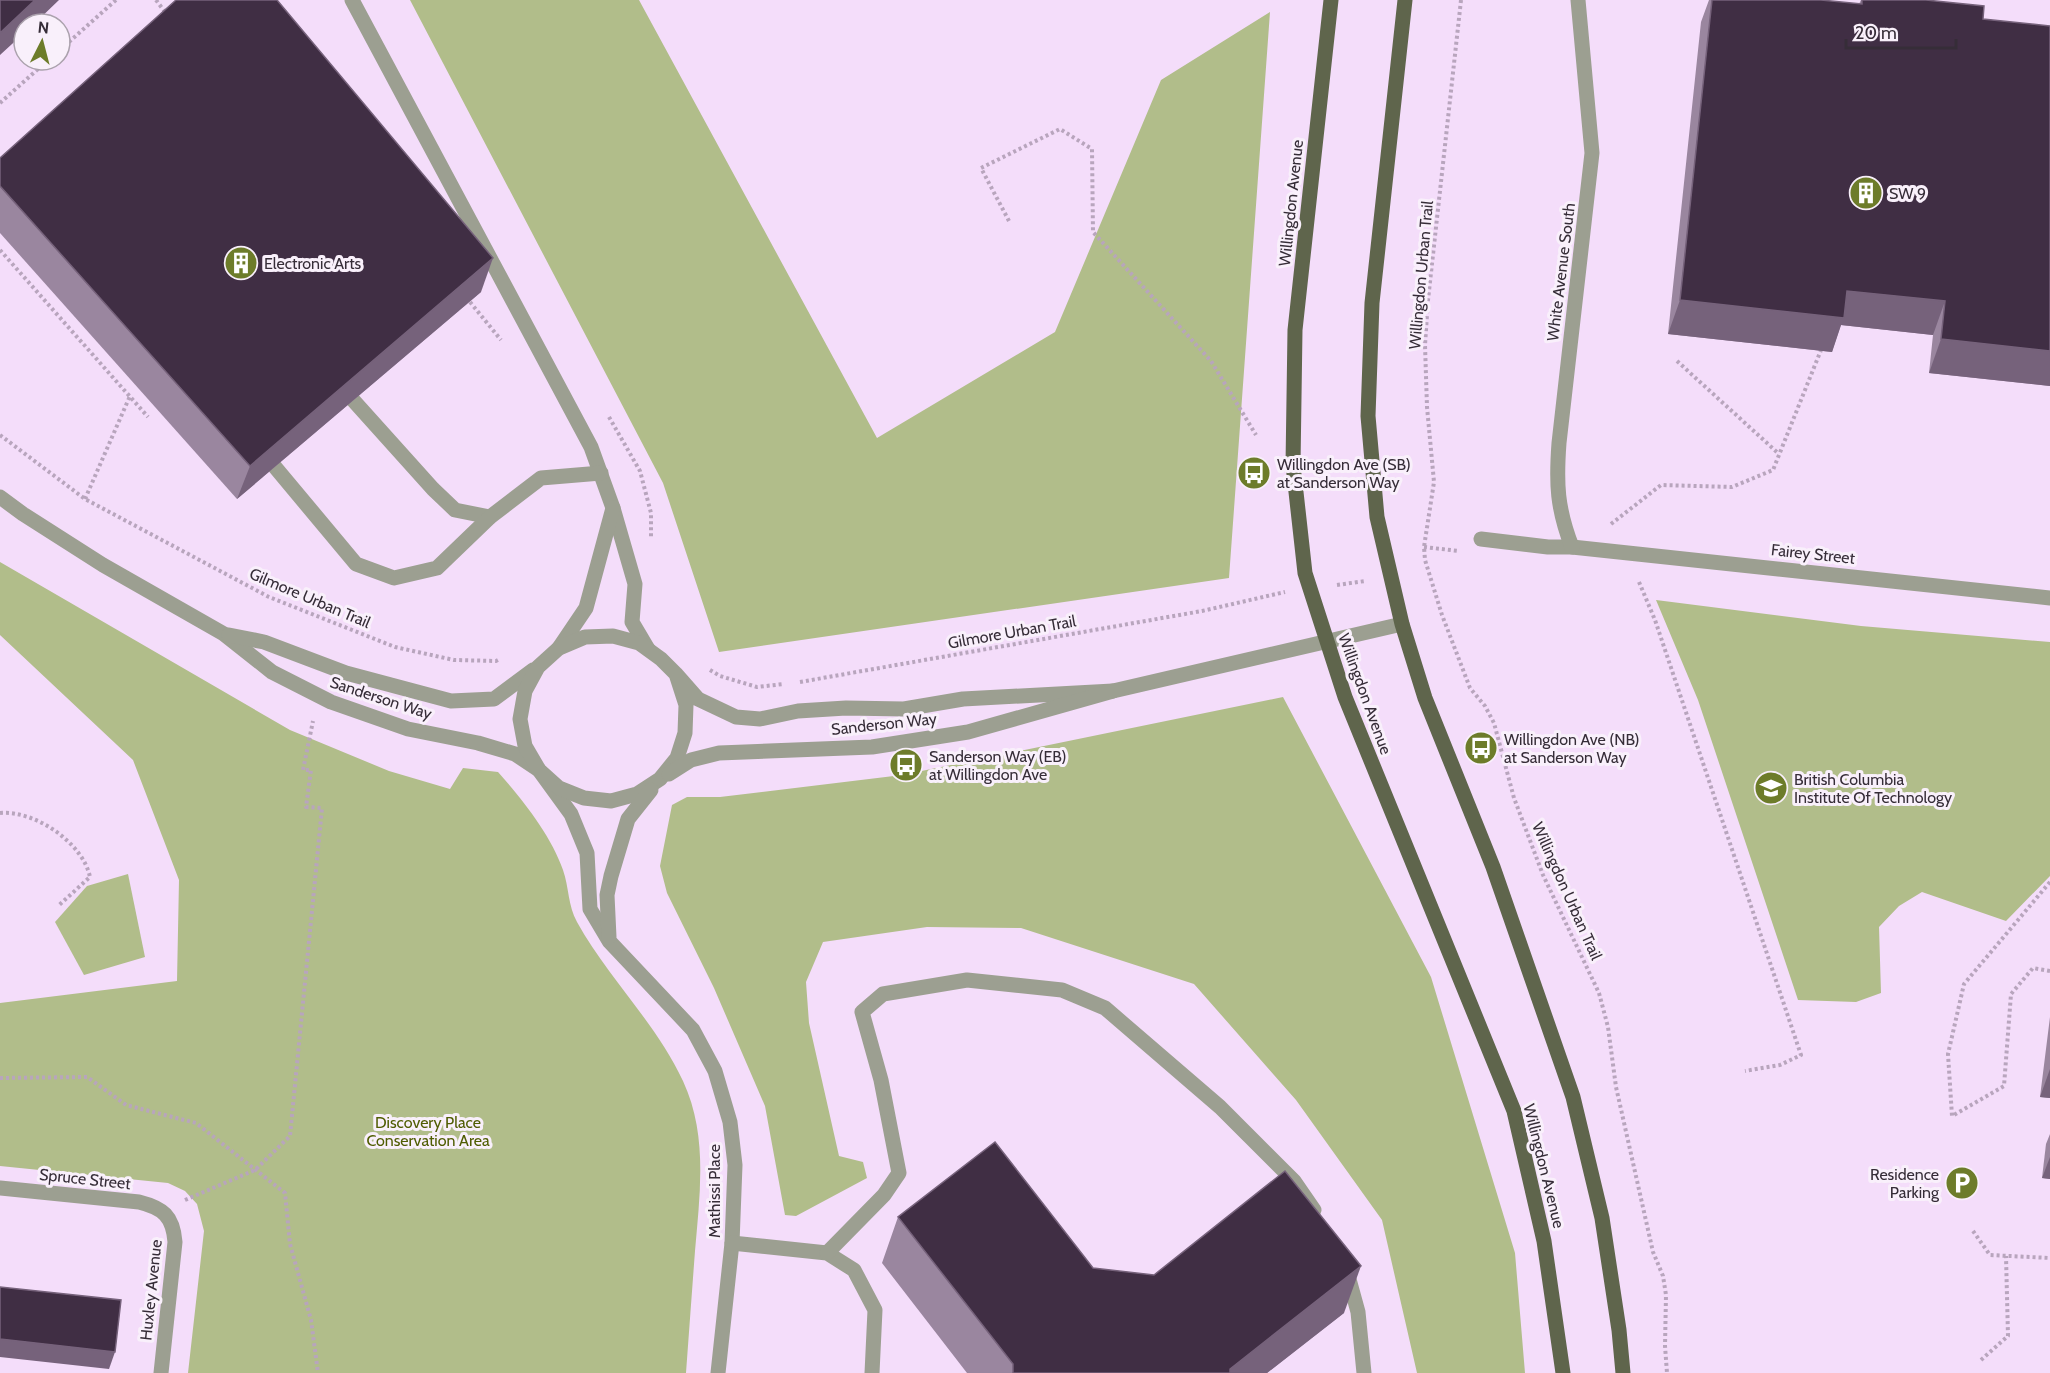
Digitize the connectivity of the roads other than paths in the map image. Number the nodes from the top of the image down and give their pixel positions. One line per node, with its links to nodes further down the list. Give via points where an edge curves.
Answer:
1 (352, 0): 7 (street, via 591,447)
2 (1331, 0): 16 (main road, Willingdon Avenue, via 1295,330 1293,465 1305,573)
3 (1405, 0): 14 (main road, via 1372,303 1368,416 1377,517)
4 (1578, 0): 12 (street, White Avenue South, via 1592,153 1557,482 1562,522)
5 (353, 400): 10 (street, via 455,510)
6 (276, 467): 10 (street, via 356,564 394,578 437,568)
7 (601, 473): 9 (street); 10 (street, via 541,478)
8 (0, 497): 15 (street, Sanderson Way, via 103,565)
9 (613, 508): 17 (street, via 586,608); 18 (street, via 635,584 632,622)
10 (490, 517)
11 (1481, 539): 12 (street, Fairey Street)
12 (1572, 547): 13 (street, Fairey Street)
13 (2050, 597)
14 (1402, 624): 16 (street, Sanderson Way); 36 (main road, via 1425,698 1493,867 1573,1097 1602,1218)
15 (224, 634): 19 (street, Sanderson Way, via 264,642 346,673 451,701 494,699); 22 (street, Sanderson Way, via 272,672 331,702 408,729 515,754)
16 (1326, 642): 21 (street, Sanderson Way); 35 (main road, Willingdon Avenue, via 1514,1111 1544,1240)
17 (559, 648): 18 (street, via 585,637 613,636 639,643); 19 (street)
18 (648, 650): 20 (street)
19 (538, 667): 22 (street, via 525,691 520,719 525,746)
20 (676, 674): 21 (street, Sanderson Way, via 698,699 736,717 760,719 798,711 904,709 963,699); 23 (street, via 686,705 685,733 676,758)
21 (1113, 691): 23 (street, Sanderson Way, via 968,732 873,747 719,753 691,760)
22 (539, 770): 23 (street, via 559,788 584,798 611,801 637,794); 24 (street, Mathissi Place, via 571,814 587,854 590,909)
23 (660, 779): 24 (street, via 628,819 607,895)
24 (609, 941): 28 (street, Mathissi Place, via 693,1030 715,1071 730,1122 735,1165)
25 (0, 1188): 26 (street, Spruce Street, via 138,1202)
26 (164, 1213): 31 (street, Huxley Avenue, via 175,1242)
27 (1320, 1218): 29 (street, via 1294,1181 1234,1120 1105,1008 1062,990 967,980 883,994 862,1012 881,1080 899,1173 884,1195)
28 (732, 1243): 29 (street); 32 (street, Mathissi Place)
29 (827, 1253): 33 (street, via 854,1270 875,1310)
30 (1343, 1256): 34 (street, via 1358,1312)
31 (161, 1373)
32 (718, 1373)
33 (872, 1373)
34 (1364, 1373)
35 (1563, 1373)
36 (1623, 1373)

